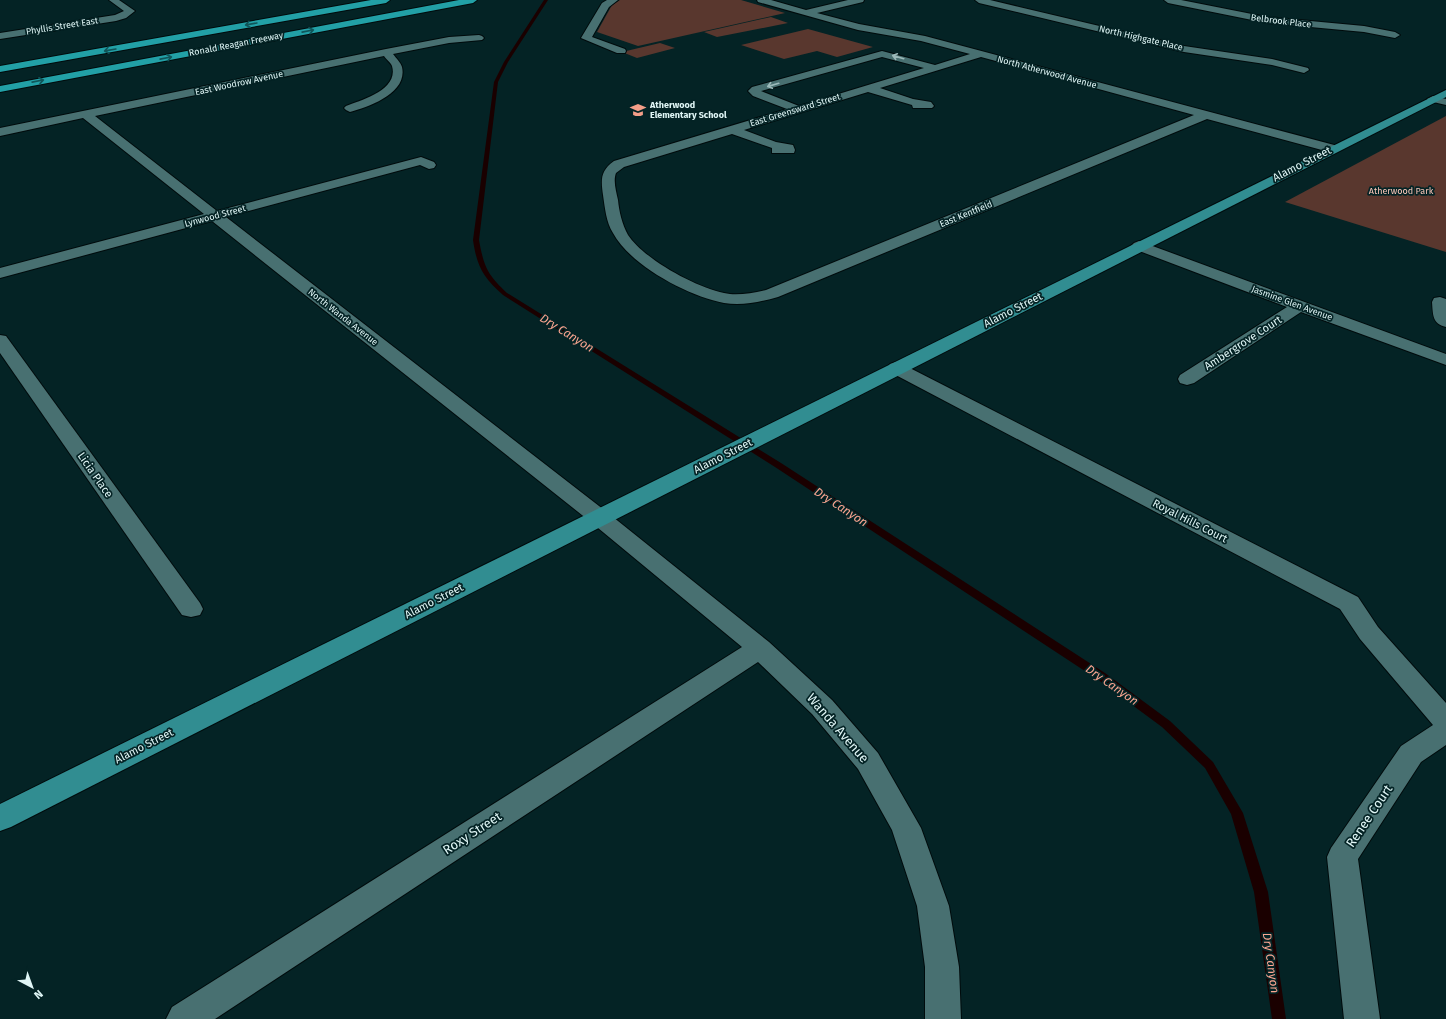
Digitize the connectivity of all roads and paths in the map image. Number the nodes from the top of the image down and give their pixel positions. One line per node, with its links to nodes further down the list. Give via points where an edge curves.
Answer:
1 (113, 0): 11 (street, Phyllis Street East, via 130,11 123,16)
2 (386, 0): 17 (highway, Ronald Reagan Freeway, one-way to 17)
3 (473, 0): 20 (highway, Ronald Reagan Freeway, one-way to 3)
4 (614, 0): 13 (street, via 605,5 586,38)
5 (761, 0): 9 (street, North Atherwood Avenue)
6 (860, 0): 9 (street)
7 (979, 0): 18 (street, North Highgate Place, via 1184,48 1272,62)
8 (1168, 0): 10 (street, Belbrook Place, via 1267,20)
9 (807, 12): 15 (street, North Atherwood Avenue)
10 (1395, 35)
11 (0, 36)
12 (479, 38): 14 (street, East Woodrow Avenue, via 449,40)
13 (621, 51)
14 (386, 52): 23 (street, via 397,66 394,83 382,96); 25 (street, East Woodrow Avenue)
15 (982, 54): 16 (street, East Greensward Street); 26 (street, North Atherwood Avenue)
16 (936, 68): 19 (street, East Greensward Street); 24 (street, one-way to 24, via 882,54 756,89 754,92)
17 (0, 69)
18 (1304, 70)
19 (868, 88): 22 (street, via 928,106); 24 (street, East Greensward Street)
20 (0, 89)
21 (1442, 98): 29 (main road, Alamo Street)
22 (917, 106)
23 (350, 108)
24 (797, 109): 27 (street, East Greensward Street)
25 (85, 114): 28 (street, East Woodrow Avenue); 33 (street, North Wanda Avenue)
26 (1205, 115): 29 (street, North Atherwood Avenue); 32 (street, East Kentfield, via 772,294 740,299 723,298 694,287 654,266 635,251 623,238 613,218 607,177)
27 (731, 129): 30 (street, via 773,145 789,148); 32 (street, East Greensward Street, via 629,160)
28 (0, 132)
29 (1332, 149): 34 (main road, Alamo Street)
30 (778, 150)
31 (429, 165): 33 (street, Lynwood Street, via 421,161)
32 (611, 169)
33 (214, 216): 35 (street, Lynwood Street); 43 (street, North Wanda Avenue)
34 (1139, 246): 37 (street, Jasmine Glen Avenue); 41 (main road, Alamo Street)
35 (0, 273)
36 (1440, 302): 38 (street, via 1442,319)
37 (1299, 306): 40 (street, Jasmine Glen Avenue); 42 (street, Ambergrove Court)
38 (1446, 322)
39 (0, 340): 44 (street, Licia Place)
40 (1446, 360)
41 (896, 368): 43 (main road, Alamo Street); 46 (street, Royal Hills Court, via 1349,603 1368,633)
42 (1188, 379)
43 (600, 518): 45 (street, Wanda Avenue); 48 (main road, Alamo Street)
44 (191, 609)
45 (760, 648): 49 (street, Roxy Street); 50 (street, Wanda Avenue, via 822,707 868,761 906,828 933,906 942,967)
46 (1446, 721)
47 (1446, 732): 51 (street, Renee Court, via 1411,754 1342,857)
48 (0, 818)
49 (184, 1019)
50 (943, 1019)
51 (1362, 1019)

